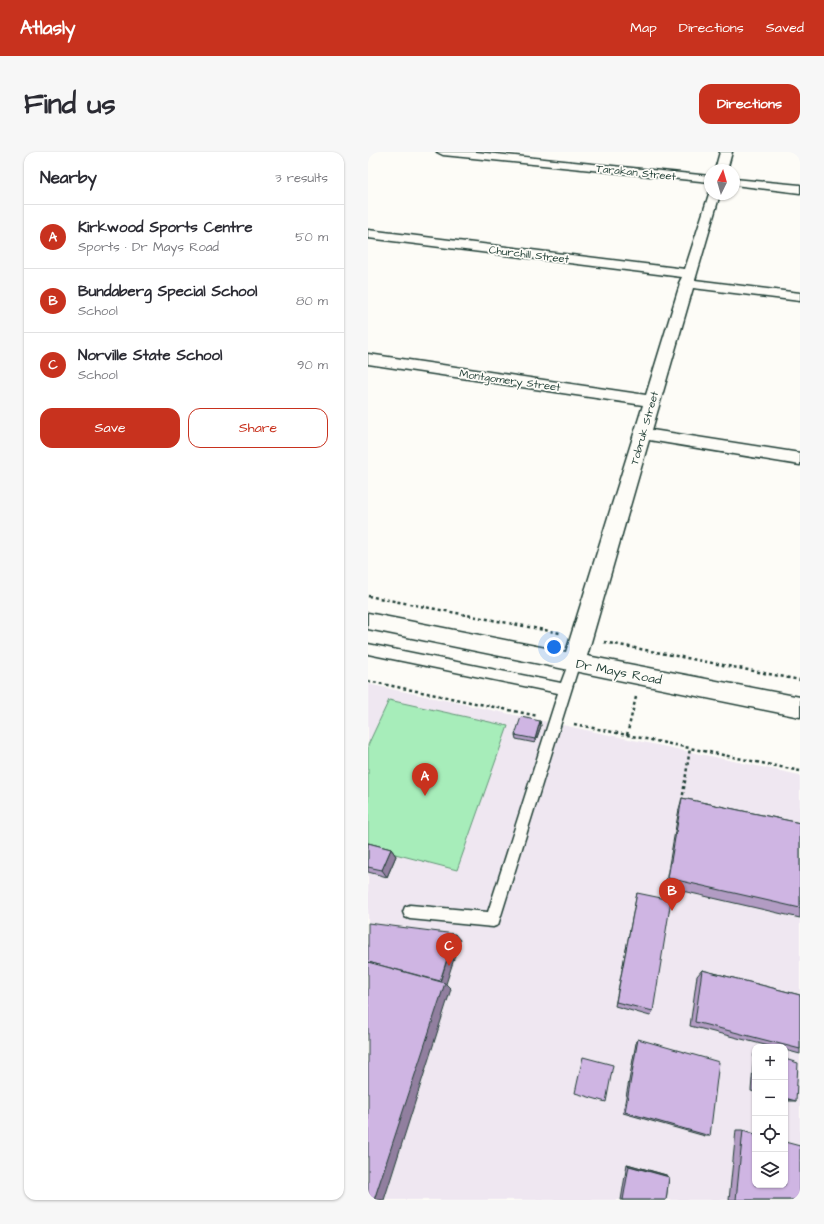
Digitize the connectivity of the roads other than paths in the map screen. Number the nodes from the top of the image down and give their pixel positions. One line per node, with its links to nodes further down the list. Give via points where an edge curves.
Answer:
1 (443, 152): 4 (street, Tarakan Street)
2 (726, 152): 3 (street)
3 (723, 164)
4 (704, 178)
5 (740, 183): 6 (street)
6 (800, 189)
7 (712, 200): 9 (street, Tobruk Street)
8 (368, 234): 9 (street, Churchill Street)
9 (688, 279): 10 (street, Churchill Street); 12 (street, Tobruk Street)
10 (800, 297)
11 (368, 359): 12 (street, Montgomery Street)
12 (652, 401): 13 (street, Tobruk Street)
13 (643, 434): 14 (street); 17 (street, Tobruk Street)
14 (800, 459)
15 (368, 621): 17 (street, Dr Mays Road)
16 (368, 649): 18 (lane)
17 (574, 662): 18 (lane); 19 (street, Dr Mays Road)
18 (565, 689): 20 (lane, via 493,920)
19 (800, 707)
20 (410, 912)

